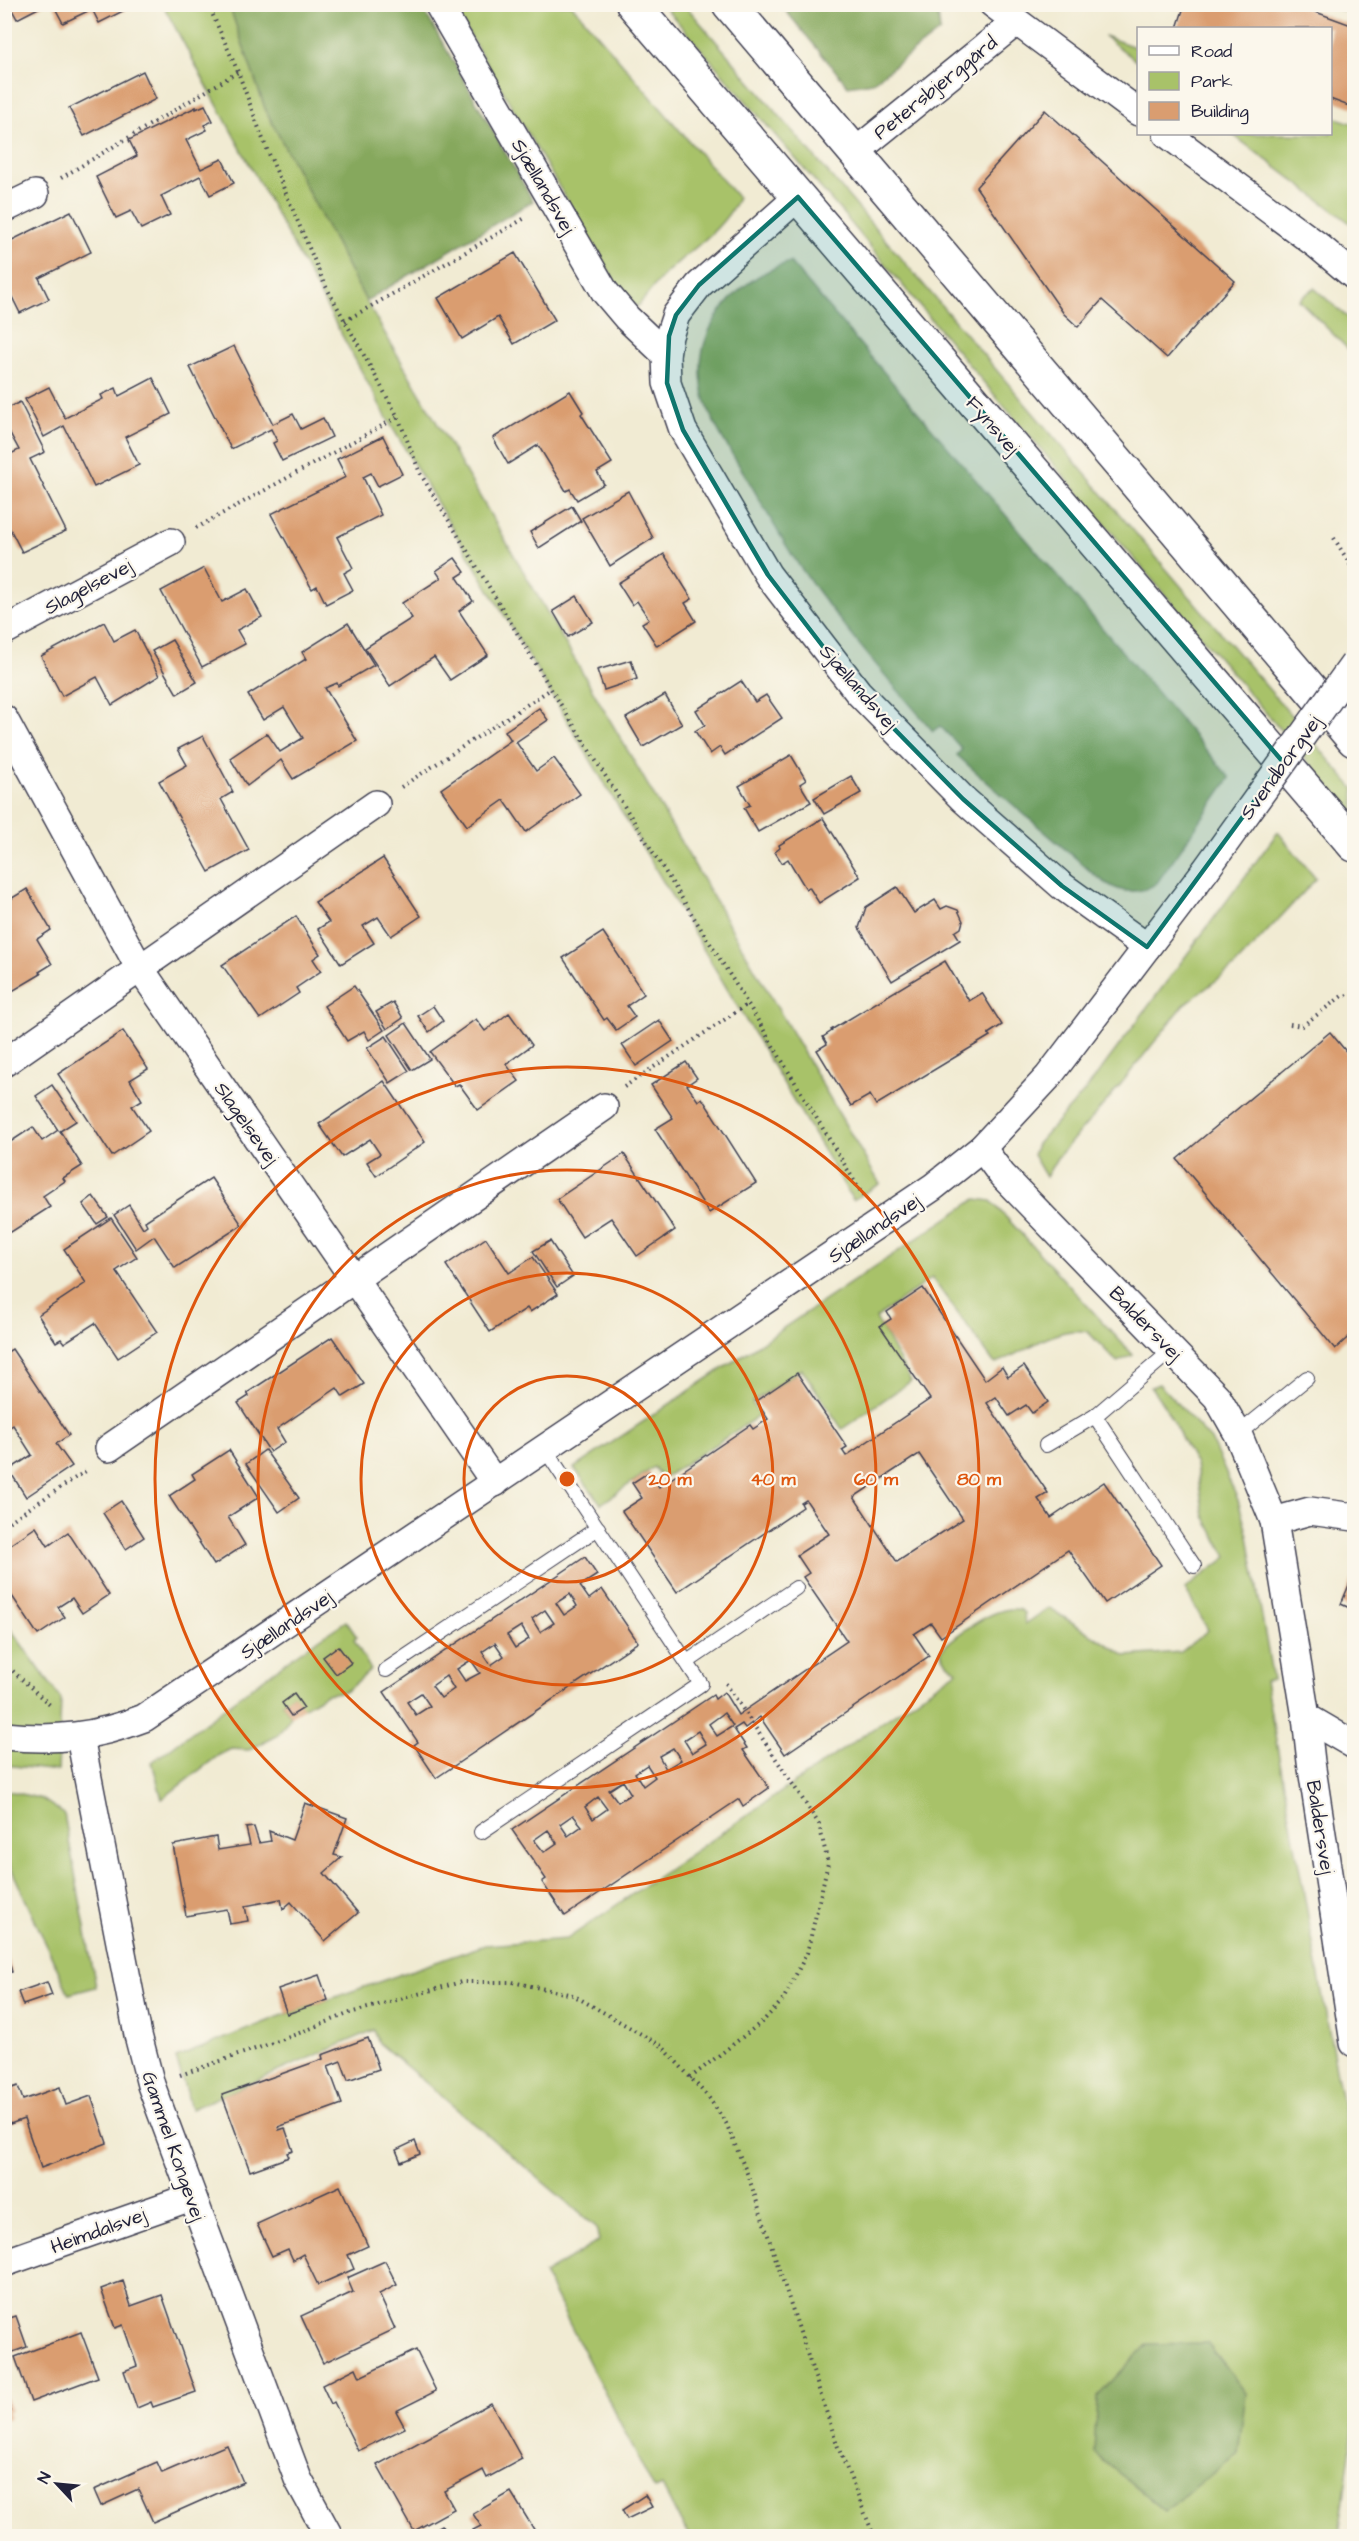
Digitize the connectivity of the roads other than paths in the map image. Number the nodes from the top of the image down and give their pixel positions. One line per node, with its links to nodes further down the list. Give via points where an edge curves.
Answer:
1 (438, 4): 13 (street, Sjællandsvej, via 605,292)
2 (633, 4): 10 (main road, Fynsvej)
3 (729, 4): 8 (main road)
4 (993, 4): 5 (street, Petersbjerggård)
5 (1016, 22): 6 (street, Petersbjerggård); 8 (street, Petersbjerggård)
6 (1137, 111)
7 (1168, 135): 12 (street)
8 (854, 153): 18 (main road)
9 (35, 194): 11 (street)
10 (798, 197): 13 (street, Sjællandsvej, via 699,285 676,315); 20 (main road, Fynsvej)
11 (4, 208)
12 (1354, 276)
13 (666, 355): 22 (street, Sjællandsvej, via 667,383 683,430 768,574 858,692 979,814 1062,886)
14 (171, 542): 15 (street, Slagelsevej)
15 (4, 631)
16 (1354, 664): 21 (street, Svendborgvej, bridge)
17 (4, 719): 23 (street, Slagelsevej)
18 (1354, 740)
19 (376, 804): 23 (street)
20 (1354, 845)
21 (1205, 871): 22 (street, Sjællandsvej)
22 (1147, 947): 26 (street, Sjællandsvej, via 1048,1077)
23 (139, 967): 24 (street); 27 (street, Slagelsevej)
24 (4, 1063)
25 (604, 1107): 27 (street)
26 (982, 1148): 28 (street, Baldersvej, via 1002,1175); 34 (street, Sjællandsvej, via 880,1225)
27 (354, 1279): 33 (street); 35 (street, Slagelsevej)
28 (1172, 1350): 30 (lane); 31 (street, Baldersvej, via 1217,1397)
29 (1307, 1378): 31 (lane)
30 (1095, 1416): 32 (lane); 39 (lane)
31 (1238, 1434): 37 (street, Baldersvej)
32 (1046, 1445)
33 (109, 1448)
34 (545, 1449): 35 (street, Sjællandsvej); 38 (lane)
35 (495, 1484): 45 (street, Sjællandsvej, via 144,1718)
36 (1354, 1517): 37 (street, via 1310,1511)
37 (1274, 1521): 43 (street, Baldersvej)
38 (598, 1528): 41 (lane); 42 (lane)
39 (1194, 1566)
40 (796, 1588): 41 (lane)
41 (687, 1662): 47 (lane, via 702,1684)
42 (386, 1670)
43 (1306, 1717): 46 (street); 48 (street, Baldersvej)
44 (4, 1736): 45 (street, Sjællandsvej, via 40,1740)
45 (80, 1737): 49 (street, Gammel Kongevej, via 138,2035 151,2085)
46 (1354, 1745)
47 (481, 1832)
48 (1354, 2043)
49 (191, 2196): 50 (street, Heimdalsvej); 51 (street, Gammel Kongevej, via 298,2479)
50 (4, 2264)
51 (329, 2536)

